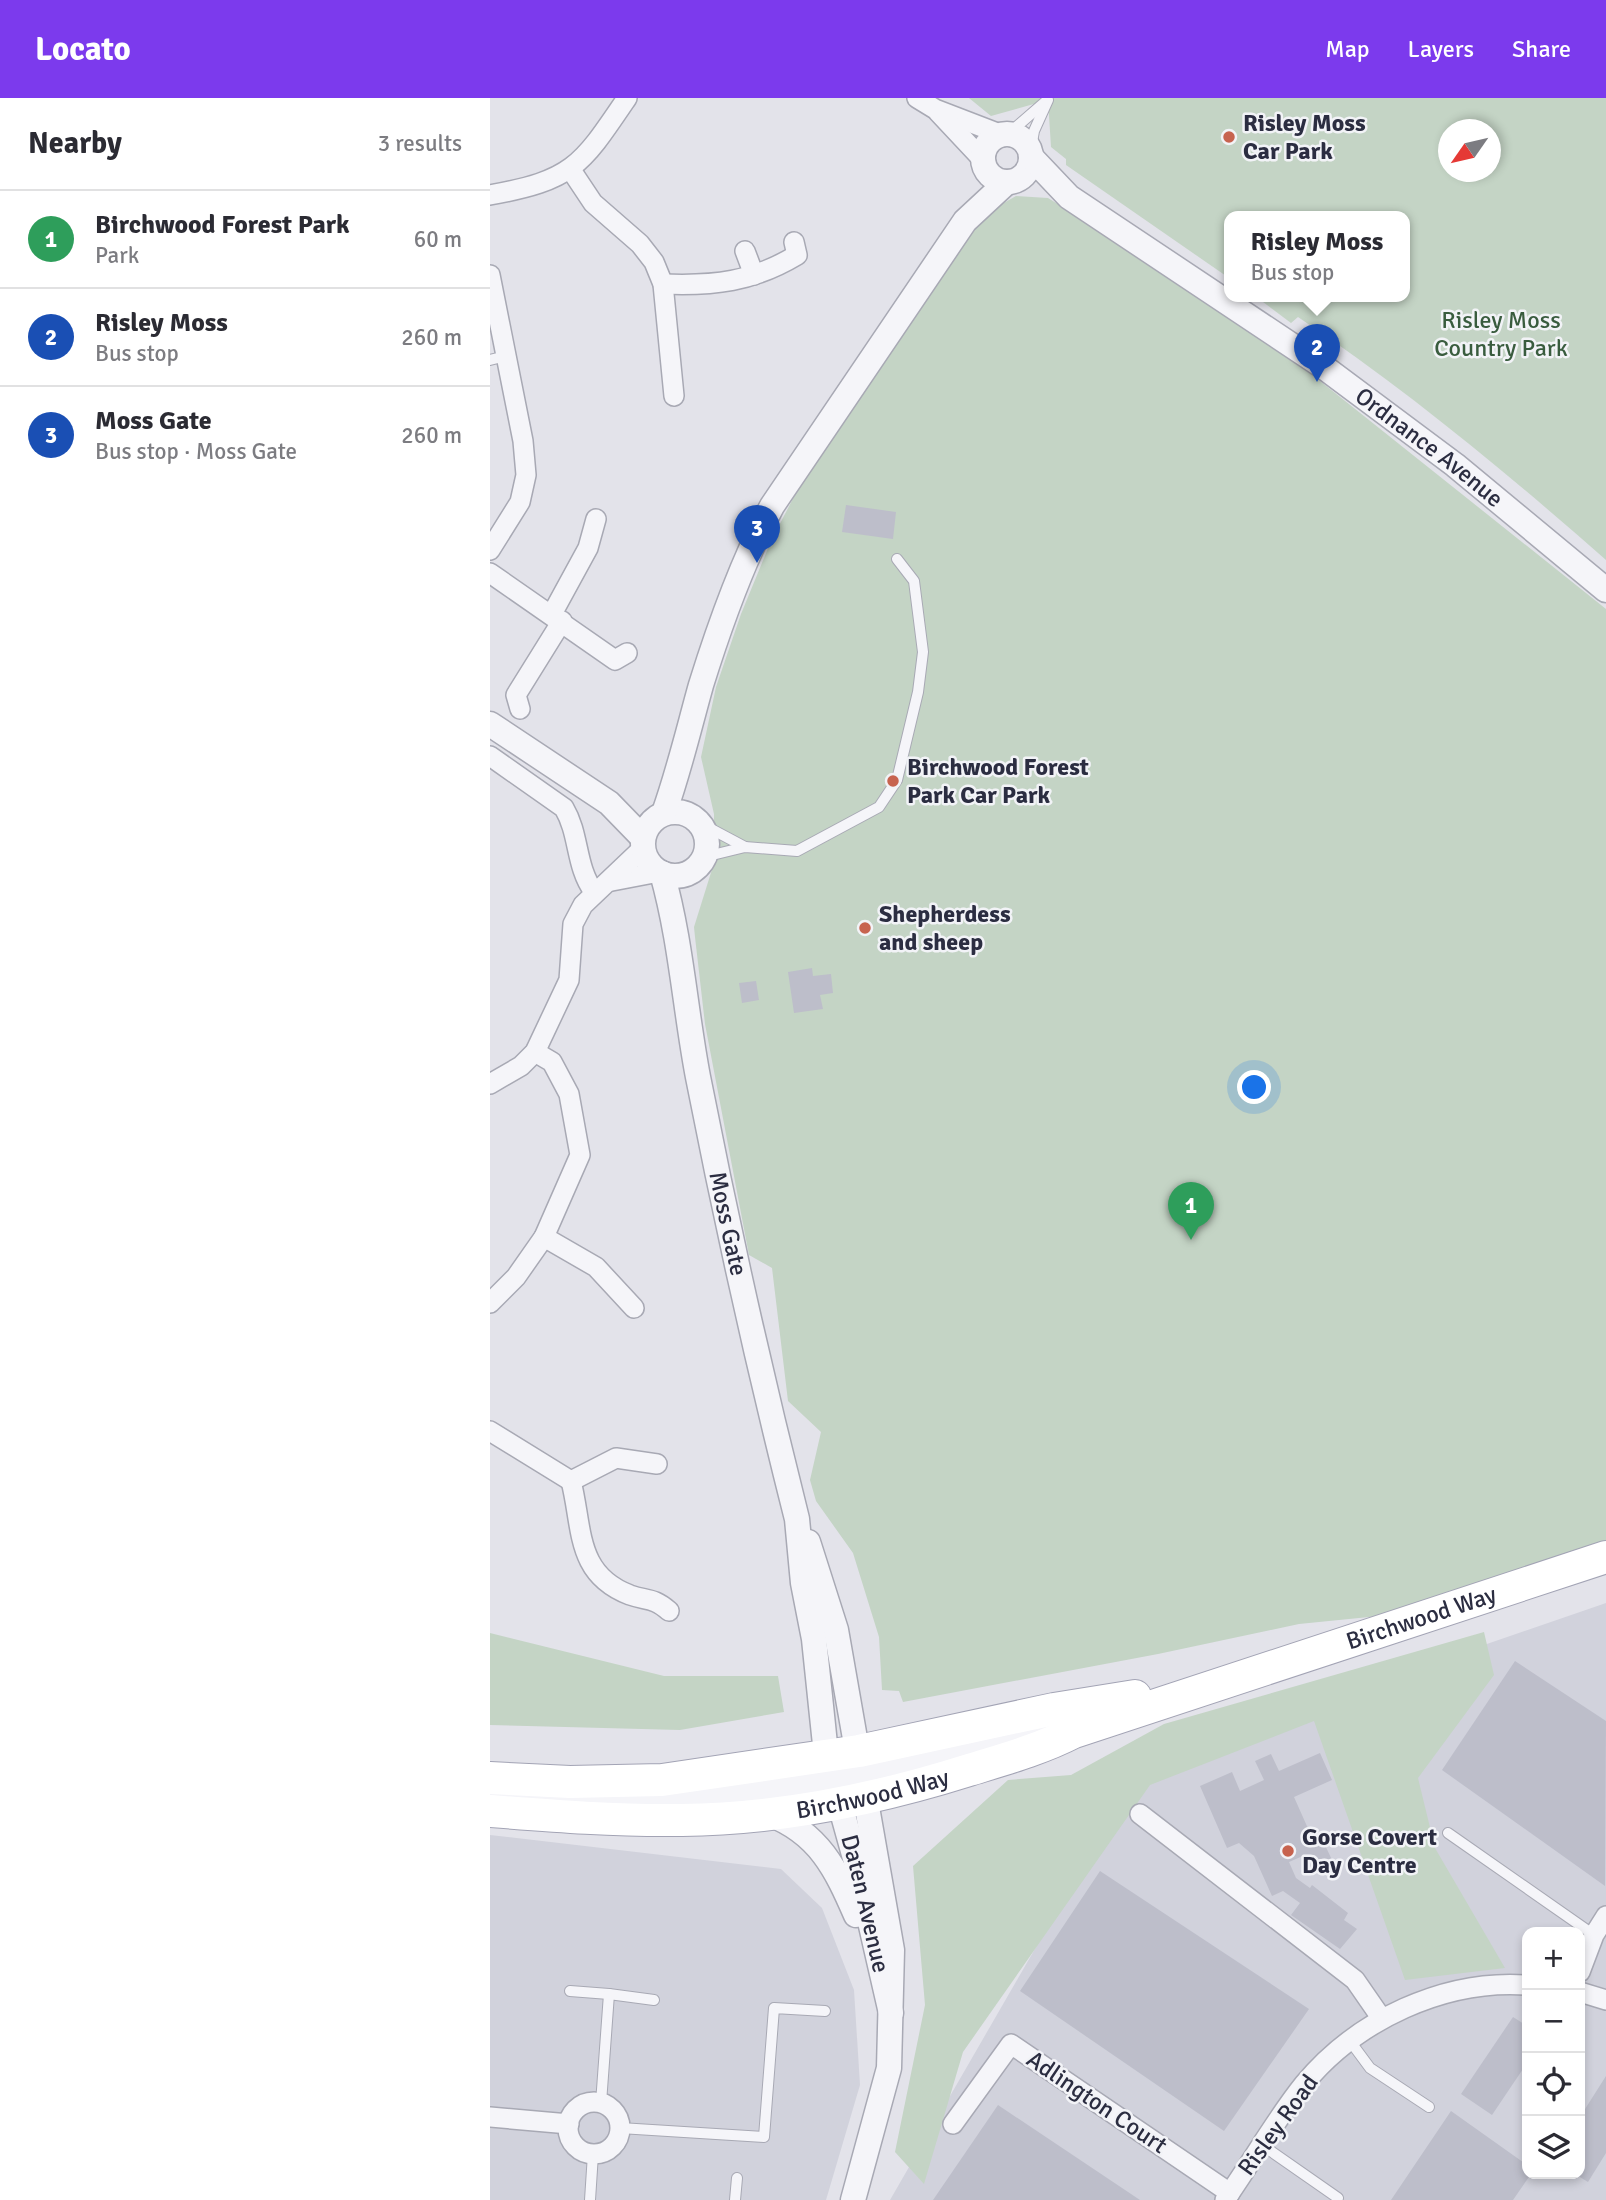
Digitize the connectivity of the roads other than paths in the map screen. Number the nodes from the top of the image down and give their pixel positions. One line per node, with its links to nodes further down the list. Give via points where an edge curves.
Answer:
1 (627, 98): 7 (street)
2 (917, 98): 3 (street)
3 (935, 109): 4 (street); 6 (street)
4 (1004, 134): 5 (street, via 1023,139); 5 (lane, via 1048,100 1034,131); 6 (street, via 985,147)
5 (1030, 155): 8 (street, via 1025,173); 10 (street, Ordnance Avenue)
6 (983, 162): 8 (street, via 992,177); 11 (street)
7 (571, 170): 9 (street, via 533,187); 16 (street, via 593,203 640,244)
8 (1009, 181): 10 (street, Ordnance Avenue); 11 (street)
9 (490, 195)
10 (1069, 197): 17 (street, Ordnance Avenue)
11 (965, 221): 31 (street, via 805,453 767,516 725,613)
12 (794, 242): 15 (street, via 797,255)
13 (745, 251): 15 (street)
14 (490, 275): 19 (street)
15 (754, 275): 16 (street, via 725,284)
16 (663, 284): 20 (street)
17 (1224, 300)
18 (1226, 302): 25 (street, Ordnance Avenue, via 1321,365 1455,465)
19 (498, 358): 22 (street, via 526,459 526,475 520,502)
20 (674, 396)
21 (596, 519): 26 (street)
22 (490, 550)
23 (897, 559): 36 (lane, via 914,581 923,652 897,780 879,807 797,851)
24 (490, 573): 26 (street)
25 (1606, 590)
26 (557, 617): 27 (street, via 615,660); 28 (street, via 516,695)
27 (627, 653)
28 (520, 709)
29 (490, 724): 32 (street)
30 (490, 756): 40 (street, via 564,808 582,872)
31 (683, 761): 33 (street); 34 (street)
32 (609, 803): 33 (street); 35 (street, Moss Gate)
33 (661, 815): 34 (street, via 684,813); 35 (street)
34 (696, 820): 36 (lane); 37 (street, via 706,839)
35 (643, 843): 38 (street, Moss Gate, via 648,862); 39 (street)
36 (746, 847): 37 (lane)
37 (702, 860): 38 (street, via 682,875); 41 (street, Moss Gate)
38 (661, 872): 39 (street); 41 (street, Moss Gate)
39 (612, 881): 40 (street)
40 (594, 892): 42 (street, via 573,924 569,979)
41 (676, 923): 50 (street, Moss Gate, via 687,1017 712,1146)
42 (535, 1052): 43 (street); 44 (street, via 552,1062 569,1094 580,1155)
43 (490, 1084)
44 (544, 1237): 45 (street, via 516,1277); 46 (street, via 596,1267)
45 (490, 1303)
46 (634, 1308)
47 (490, 1432): 49 (street)
48 (657, 1464): 49 (street, via 616,1458)
49 (571, 1480): 52 (street, via 588,1563 630,1595 655,1599)
50 (797, 1520): 54 (street, Moss Gate, via 803,1583); 54 (street, Moss Gate, via 829,1600)
51 (1606, 1558): 53 (main road, Birchwood Way)
52 (669, 1611)
53 (1238, 1680): 54 (main road, Birchwood Way, via 1054,1709); 54 (main road, Birchwood Way, via 930,1783)
54 (847, 1776): 55 (main road, Birchwood Way, via 570,1782); 56 (street, via 684,1800 571,1801); 58 (main road, Birchwood Way); 64 (street, Daten Avenue, via 858,1869); 72 (street, Daten Avenue, via 892,1950)
55 (490, 1778)
56 (490, 1792)
57 (490, 1811): 58 (main road, Birchwood Way, via 631,1820)
58 (769, 1814): 64 (street, via 805,1833 826,1853)
59 (1140, 1814): 73 (street, via 1354,1980)
60 (1448, 1833): 62 (lane)
61 (1606, 1916): 62 (street)
62 (1594, 1935): 63 (street)
63 (1585, 1959)
64 (880, 1970): 72 (street, Daten Avenue)
65 (1522, 1985): 73 (street, Risley Road, via 1448,1993)
66 (570, 1991): 67 (lane)
67 (609, 1994): 69 (lane); 75 (lane)
68 (1585, 1994): 70 (street)
69 (654, 2000)
70 (1606, 2000)
71 (825, 2011): 80 (lane, via 774,2008 764,2137)
72 (891, 2013): 88 (street, Daten Avenue, via 889,2068)
73 (1382, 2019): 74 (street, Risley Road)
74 (1350, 2041): 76 (lane, via 1370,2068); 81 (street, Risley Road, via 1305,2083)
75 (601, 2103): 79 (street, via 577,2109); 80 (street, via 615,2112)
76 (1429, 2107)
77 (490, 2117): 79 (street)
78 (953, 2123): 84 (street, Adlington Court, via 1011,2044)
79 (569, 2124): 82 (street, via 572,2140)
80 (620, 2128): 82 (street, via 609,2150)
81 (1262, 2145): 84 (street, Risley Road); 85 (lane)
82 (593, 2154): 86 (lane)
83 (737, 2178): 87 (lane)
84 (1228, 2196)
85 (1338, 2198)
86 (590, 2200)
87 (735, 2200)
88 (853, 2200)

